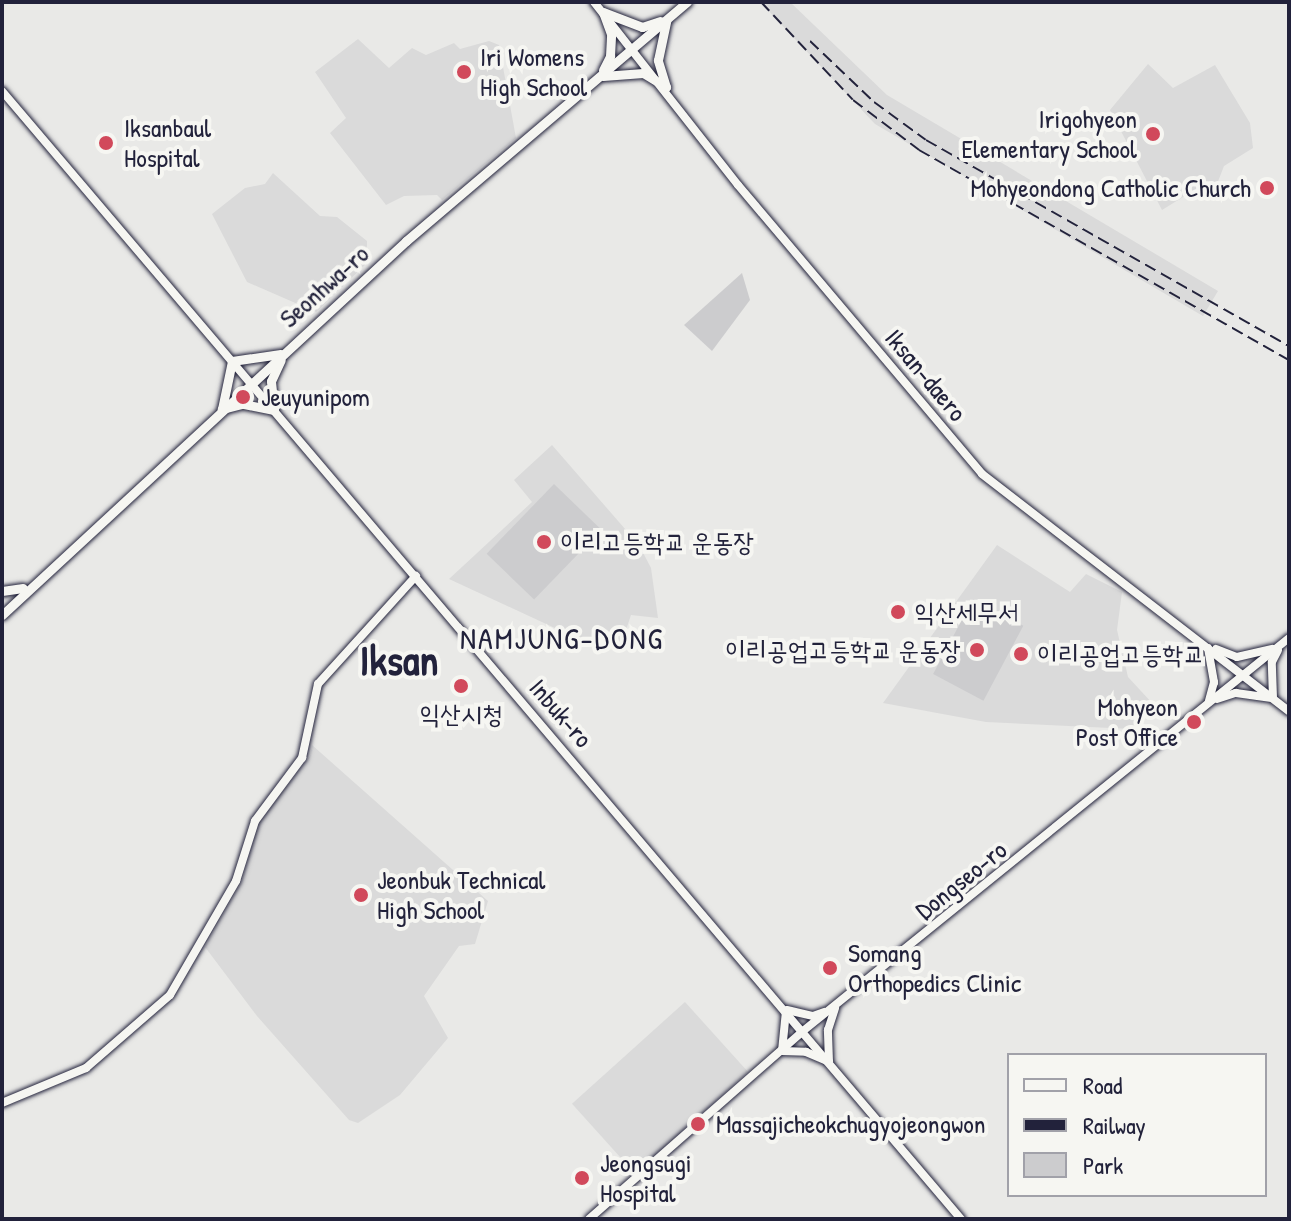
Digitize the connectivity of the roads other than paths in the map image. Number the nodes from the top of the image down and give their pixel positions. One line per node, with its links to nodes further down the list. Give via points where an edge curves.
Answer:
1 (594, 2): 3 (street, Iksan-daero)
2 (687, 2): 4 (main road, Seonhwa-ro)
3 (603, 12): 4 (main road, via 642,27); 5 (street, Iksan-daero); 6 (main road, via 611,34 610,56)
4 (667, 19): 5 (main road, Seonhwa-ro); 7 (main road, via 658,60)
5 (632, 48): 6 (main road, Seonhwa-ro); 7 (street, Iksan-daero)
6 (599, 77): 7 (main road, via 643,73); 9 (main road, Seonhwa-ro)
7 (666, 87): 19 (street, Iksan-daero, via 738,185 982,474)
8 (2, 91): 10 (street, Inbuk-ro)
9 (284, 353): 10 (main road); 11 (main road, Seonhwa-ro); 13 (main road, via 271,381)
10 (232, 361): 11 (street, Inbuk-ro); 12 (main road)
11 (251, 383): 12 (main road, Seonhwa-ro); 13 (street, Inbuk-ro)
12 (222, 409): 13 (main road, via 254,404); 15 (main road, Seonhwa-ro)
13 (274, 410): 14 (street, Inbuk-ro)
14 (416, 576): 26 (street, Inbuk-ro); 30 (street, via 318,684 302,758 255,821 236,881 170,995 86,1068)
15 (33, 583): 16 (main road); 17 (main road, Seonhwa-ro)
16 (2, 591)
17 (2, 613)
18 (1289, 638): 20 (street, Dongseo-ro)
19 (1207, 646): 20 (street, via 1237,657); 21 (street, Iksan-daero); 23 (street, via 1214,682)
20 (1280, 646): 21 (street, Dongseo-ro); 22 (street, via 1272,662)
21 (1243, 675): 22 (street, Iksan-daero); 23 (street, Dongseo-ro)
22 (1273, 699): 23 (street, via 1236,693); 24 (street, Iksan-daero)
23 (1209, 702): 25 (street, Dongseo-ro)
24 (1289, 711)
25 (836, 1007): 26 (street, via 813,1016); 27 (street, Dongseo-ro); 29 (street, via 828,1030)
26 (786, 1010): 27 (street, Inbuk-ro); 28 (street)
27 (803, 1031): 28 (street, Dongseo-ro); 29 (street, Inbuk-ro)
28 (782, 1051): 29 (street, via 806,1052); 31 (street, Dongseo-ro)
29 (829, 1062): 32 (street, Inbuk-ro)
30 (2, 1103)
31 (589, 1219)
32 (961, 1219)

